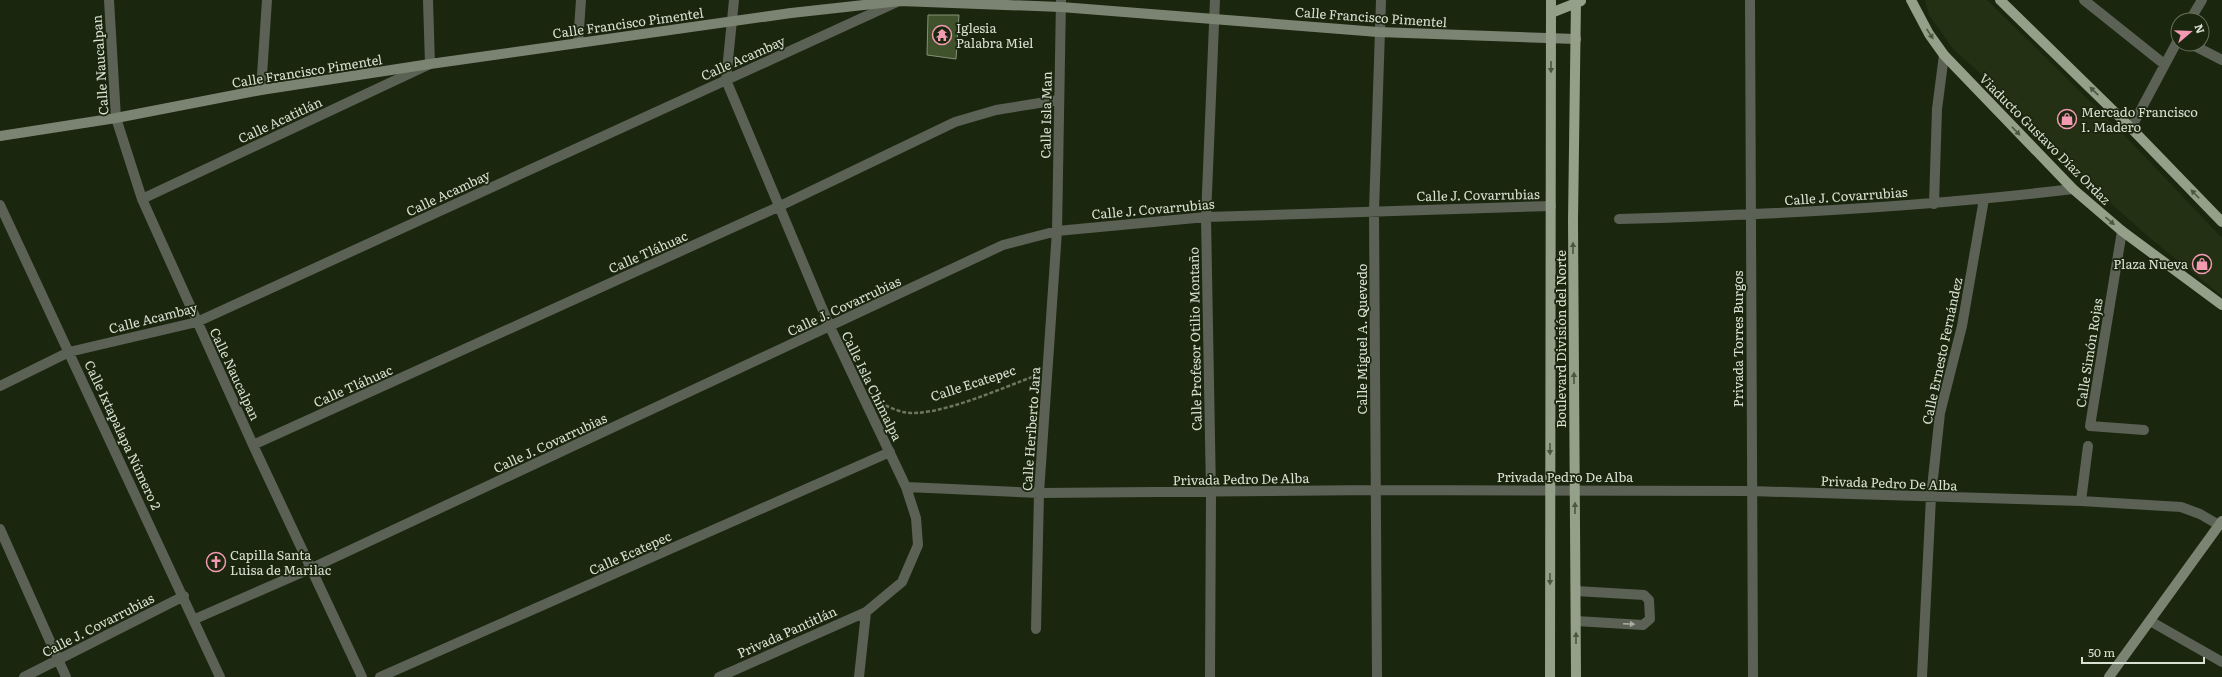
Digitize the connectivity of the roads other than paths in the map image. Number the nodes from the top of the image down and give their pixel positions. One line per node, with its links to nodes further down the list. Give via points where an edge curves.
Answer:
1 (109, 0): 34 (street, Calle Naucalpan)
2 (266, 0): 32 (street)
3 (428, 0): 29 (street)
4 (581, 0): 24 (street)
5 (734, 0): 20 (street, Calle Isla Chimalpa)
6 (900, 0): 16 (main road, Calle Francisco Pimentel); 20 (main road, Calle Francisco Pimentel); 31 (street, Calle Acambay)
7 (1215, 0): 19 (street, Calle Profesor Otilio Montaño)
8 (1380, 0): 21 (street, Calle Miguel A. Quevedo)
9 (1551, 0): 17 (main road, Boulevard División del Norte)
10 (1750, 0): 45 (street, Privada Torres Burgos)
11 (1911, 0): 27 (main road, Viaducto Gustavo Díaz Ordaz, one-way to 27, via 1929,34)
12 (2000, 0): 35 (main road, one-way to 12)
13 (2084, 0): 30 (street)
14 (2202, 0): 18 (street)
15 (1578, 2): 17 (main road); 23 (main road, Boulevard División del Norte)
16 (1061, 4): 19 (main road, Calle Francisco Pimentel); 33 (street, Calle Isla Man)
17 (1551, 12): 22 (main road, Boulevard División del Norte)
18 (2195, 12)
19 (1213, 18): 21 (main road, Calle Francisco Pimentel); 46 (street, Calle Profesor Otilio Montaño)
20 (731, 21): 24 (main road, Calle Francisco Pimentel); 31 (street, Calle Isla Chimalpa)
21 (1378, 32): 22 (main road, Calle Francisco Pimentel); 44 (street, Calle Miguel A. Quevedo)
22 (1552, 38): 23 (main road, Calle Francisco Pimentel); 42 (main road, Boulevard División del Norte, one-way to 42)
23 (1576, 39): 63 (main road, Boulevard División del Norte, one-way to 23, via 1573,221)
24 (578, 43): 29 (main road, Calle Francisco Pimentel)
25 (2171, 52): 30 (street)
26 (2206, 52): 28 (street)
27 (1944, 55): 37 (main road, Viaducto Gustavo Díaz Ordaz, one-way to 37); 40 (street, via 1937,108)
28 (2222, 60)
29 (430, 64): 32 (main road, Calle Francisco Pimentel); 38 (street, Calle Acatitlán)
30 (2164, 64): 35 (street)
31 (726, 80): 43 (street, Calle Isla Chimalpa); 52 (street, Calle Acambay)
32 (261, 90): 34 (main road, Calle Francisco Pimentel)
33 (1058, 100): 43 (street, Calle Tláhuac, via 996,110 955,122); 49 (street, Calle Isla Man)
34 (116, 118): 36 (main road, Calle Francisco Pimentel); 38 (street, Calle Naucalpan)
35 (2131, 128): 48 (main road, one-way to 35)
36 (0, 136)
37 (2073, 189): 39 (street, Calle J. Covarrubias); 50 (main road, Viaducto Gustavo Díaz Ordaz, one-way to 50)
38 (142, 199): 52 (street, Calle Naucalpan)
39 (1984, 200): 40 (street, Calle J. Covarrubias); 67 (street, Calle Ernesto Fernández, via 1962,326 1940,413)
40 (1934, 204): 45 (street, Calle J. Covarrubias)
41 (0, 205): 54 (street, Calle Ixtapalapa Número 2)
42 (1551, 206): 44 (street, Calle J. Covarrubias); 62 (main road, Boulevard División del Norte, one-way to 62)
43 (778, 207): 53 (street, Calle Isla Chimalpa); 57 (street, Calle Tláhuac)
44 (1374, 211): 46 (street, Calle J. Covarrubias); 61 (street, Calle Miguel A. Quevedo)
45 (1750, 215): 47 (street, Calle J. Covarrubias); 64 (street, Privada Torres Burgos)
46 (1206, 217): 49 (street, Calle J. Covarrubias); 66 (street, Calle Profesor Otilio Montaño)
47 (1619, 219)
48 (2222, 222)
49 (1057, 231): 53 (street, Calle J. Covarrubias, via 1003,245); 65 (street, Calle Heriberto Jara)
50 (2122, 231): 51 (main road, Viaducto Gustavo Díaz Ordaz); 56 (street, Calle Simón Rojas, via 2090,426)
51 (2222, 305)
52 (197, 322): 54 (street, Calle Acambay); 57 (street, Calle Naucalpan)
53 (830, 327): 59 (street, Calle Isla Chimalpa); 71 (street, Calle J. Covarrubias)
54 (69, 352): 55 (street, Calle Acambay); 73 (street, Calle Ixtapalapa Número 2)
55 (0, 386)
56 (2144, 430)
57 (253, 445): 71 (street, Calle Naucalpan)
58 (2088, 446): 68 (street)
59 (890, 452): 60 (street, Calle Isla Chimalpa); 85 (street, Calle Ecatepec)
60 (906, 487): 65 (street, Privada Pedro De Alba); 74 (street, Calle Isla Chimalpa, via 916,518 918,545 902,582)
61 (1375, 490): 62 (street, Privada Pedro De Alba); 66 (street, Privada Pedro De Alba); 89 (street, Calle Miguel A. Quevedo)
62 (1550, 490): 63 (street, Privada Pedro De Alba); 90 (main road, Boulevard División del Norte, one-way to 90)
63 (1575, 490): 64 (street, Privada Pedro De Alba); 72 (main road, Boulevard División del Norte, one-way to 63)
64 (1751, 491): 67 (street, Privada Pedro De Alba); 92 (street, Privada Torres Burgos)
65 (1039, 493): 66 (street, Privada Pedro De Alba); 78 (street, Calle Heriberto Jara)
66 (1211, 493): 88 (street, Calle Profesor Otilio Montaño)
67 (1931, 497): 68 (street, Privada Pedro De Alba); 93 (street, Calle Ernesto Fernández)
68 (2081, 501): 69 (street, Privada Pedro De Alba, via 2181,508)
69 (2220, 523): 77 (main road)
70 (1, 533): 79 (street)
71 (312, 568): 75 (street, Calle J. Covarrubias); 84 (street, Calle Naucalpan)
72 (1576, 591): 76 (main road, Boulevard División del Norte); 76 (street, one-way to 72, via 1643,624 1650,619 1651,614 1649,600 1644,596)
73 (184, 596): 75 (street, Calle Ixtapalapa Número 2); 79 (street, Calle J. Covarrubias)
74 (866, 612): 86 (street, Privada Pantitlán); 87 (street)
75 (195, 619): 83 (street, Calle Ixtapalapa Número 2)
76 (1576, 621): 91 (main road, Boulevard División del Norte, one-way to 76)
77 (2150, 621): 80 (street); 94 (main road)
78 (1036, 629)
79 (59, 660): 81 (street, Calle J. Covarrubias); 82 (street)
80 (2222, 662)
81 (24, 677)
82 (66, 677)
83 (220, 677)
84 (362, 677)
85 (380, 677)
86 (719, 677)
87 (859, 677)
88 (1210, 677)
89 (1377, 677)
90 (1550, 677)
91 (1576, 677)
92 (1753, 677)
93 (1922, 677)
94 (2109, 677)

